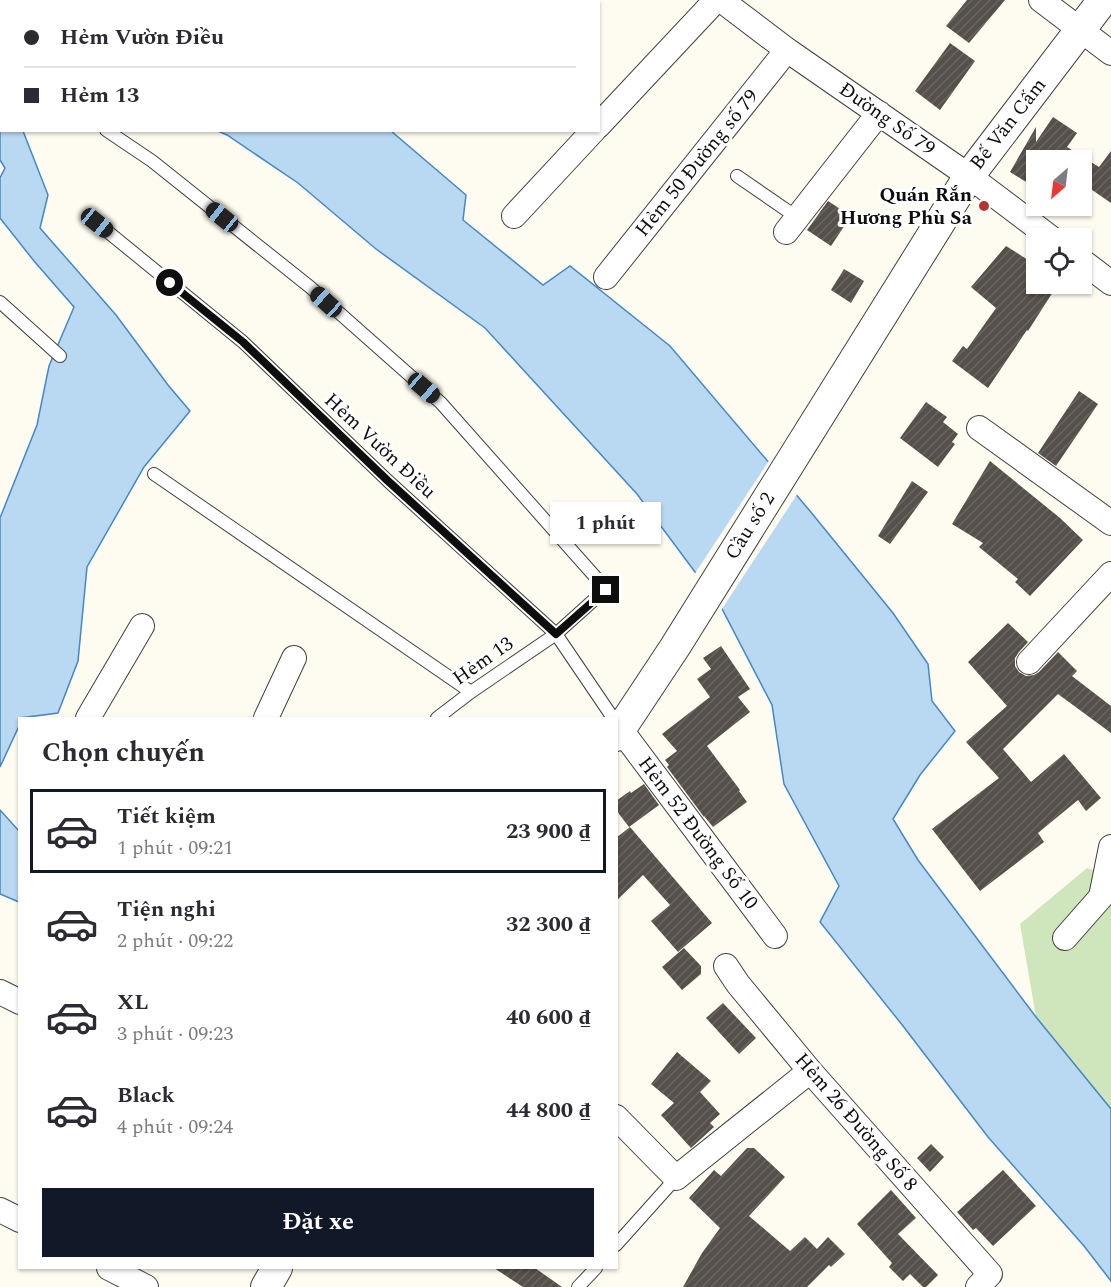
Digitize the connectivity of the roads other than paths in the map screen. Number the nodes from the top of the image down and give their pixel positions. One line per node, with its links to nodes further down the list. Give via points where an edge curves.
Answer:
1 (716, 0): 9 (street)
2 (721, 0): 6 (street, Đường Số 79)
3 (1041, 0): 5 (street)
4 (1103, 0): 5 (street, Bế Văn Cấm)
5 (1081, 30): 7 (street); 13 (street, Bế Văn Cấm)
6 (788, 50): 8 (street, Đường Số 79); 19 (street, Hẻm 50 Đường số 79)
7 (1111, 53)
8 (879, 113): 13 (street, Đường Số 79); 16 (street)
9 (600, 124)
10 (109, 132): 29 (lane, Hẻm 13, via 152,161 310,287 441,403 606,590)
11 (592, 132): 14 (street)
12 (737, 176): 16 (lane)
13 (969, 176): 17 (street, Đường Số 79); 23 (street, Bế Văn Cấm)
14 (514, 216)
15 (97, 223): 29 (lane, Hẻm Vườn Điều, via 243,342)
16 (792, 225)
17 (1039, 228)
18 (1092, 269): 20 (street)
19 (606, 277)
20 (1111, 283)
21 (0, 302): 22 (lane)
22 (60, 356)
23 (825, 405): 37 (street, Cầu số 2, via 675,647)
24 (979, 428): 26 (street)
25 (154, 474): 32 (lane)
26 (1111, 523)
27 (1111, 573): 31 (street)
28 (142, 626): 33 (street)
29 (556, 634): 32 (lane, Hẻm 13); 36 (lane, Hẻm Vườn Điều)
30 (294, 658): 34 (street)
31 (1029, 662)
32 (471, 692): 35 (lane, Hẻm 13)
33 (89, 717)
34 (266, 717)
35 (438, 717)
36 (610, 717)
37 (618, 726)
38 (618, 728): 40 (street, Hẻm 52 Đường Số 10)
39 (1111, 847): 41 (street, via 1101,897)
40 (775, 936)
41 (1065, 938)
42 (726, 966): 45 (street, Hẻm 26 Đường Số 8)
43 (0, 992): 44 (street)
44 (18, 1001)
45 (810, 1071): 47 (street); 54 (street, Hẻm 26 Đường Số 8)
46 (618, 1119): 47 (street)
47 (676, 1178): 50 (lane)
48 (0, 1210): 49 (street)
49 (18, 1219)
50 (618, 1243)
51 (111, 1269): 55 (street)
52 (276, 1269): 56 (street)
53 (595, 1269): 57 (lane)
54 (984, 1281)
55 (146, 1287)
56 (266, 1287)
57 (579, 1287)

